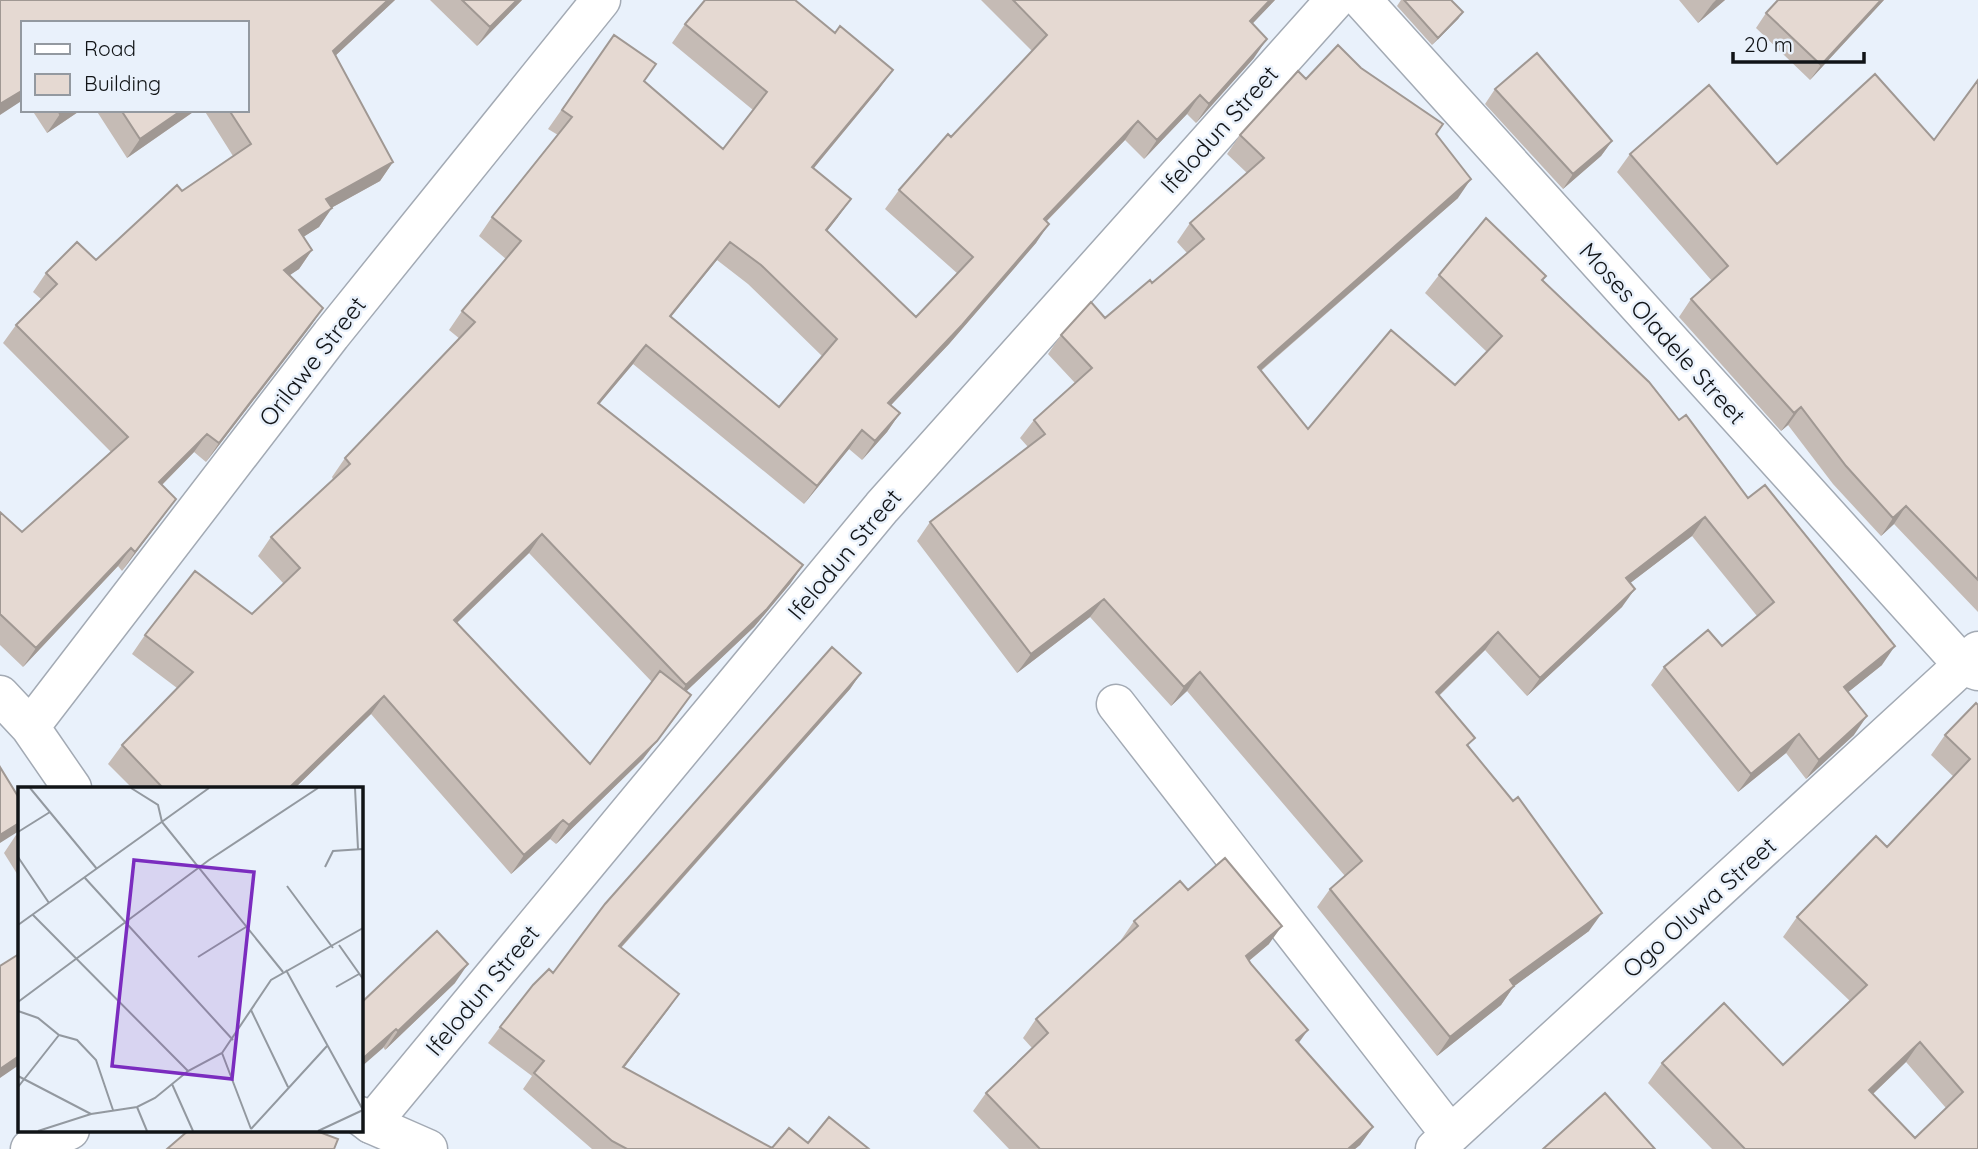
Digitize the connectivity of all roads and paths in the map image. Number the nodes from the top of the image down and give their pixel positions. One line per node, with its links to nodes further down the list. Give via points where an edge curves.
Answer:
1 (601, 0): 7 (street, Orilawe Street, via 331,335)
2 (1335, 0): 9 (street, Ifelodun Street, via 882,507)
3 (1362, 0): 4 (street, Moses Oladele Street)
4 (1973, 663): 11 (street, Ogo Oluwa Street)
5 (0, 695): 7 (street)
6 (1116, 704): 11 (street)
7 (30, 726): 8 (street)
8 (71, 787)
9 (366, 1120): 13 (street)
10 (66, 1132): 12 (street)
11 (1443, 1142)
12 (30, 1149)
13 (428, 1149)

